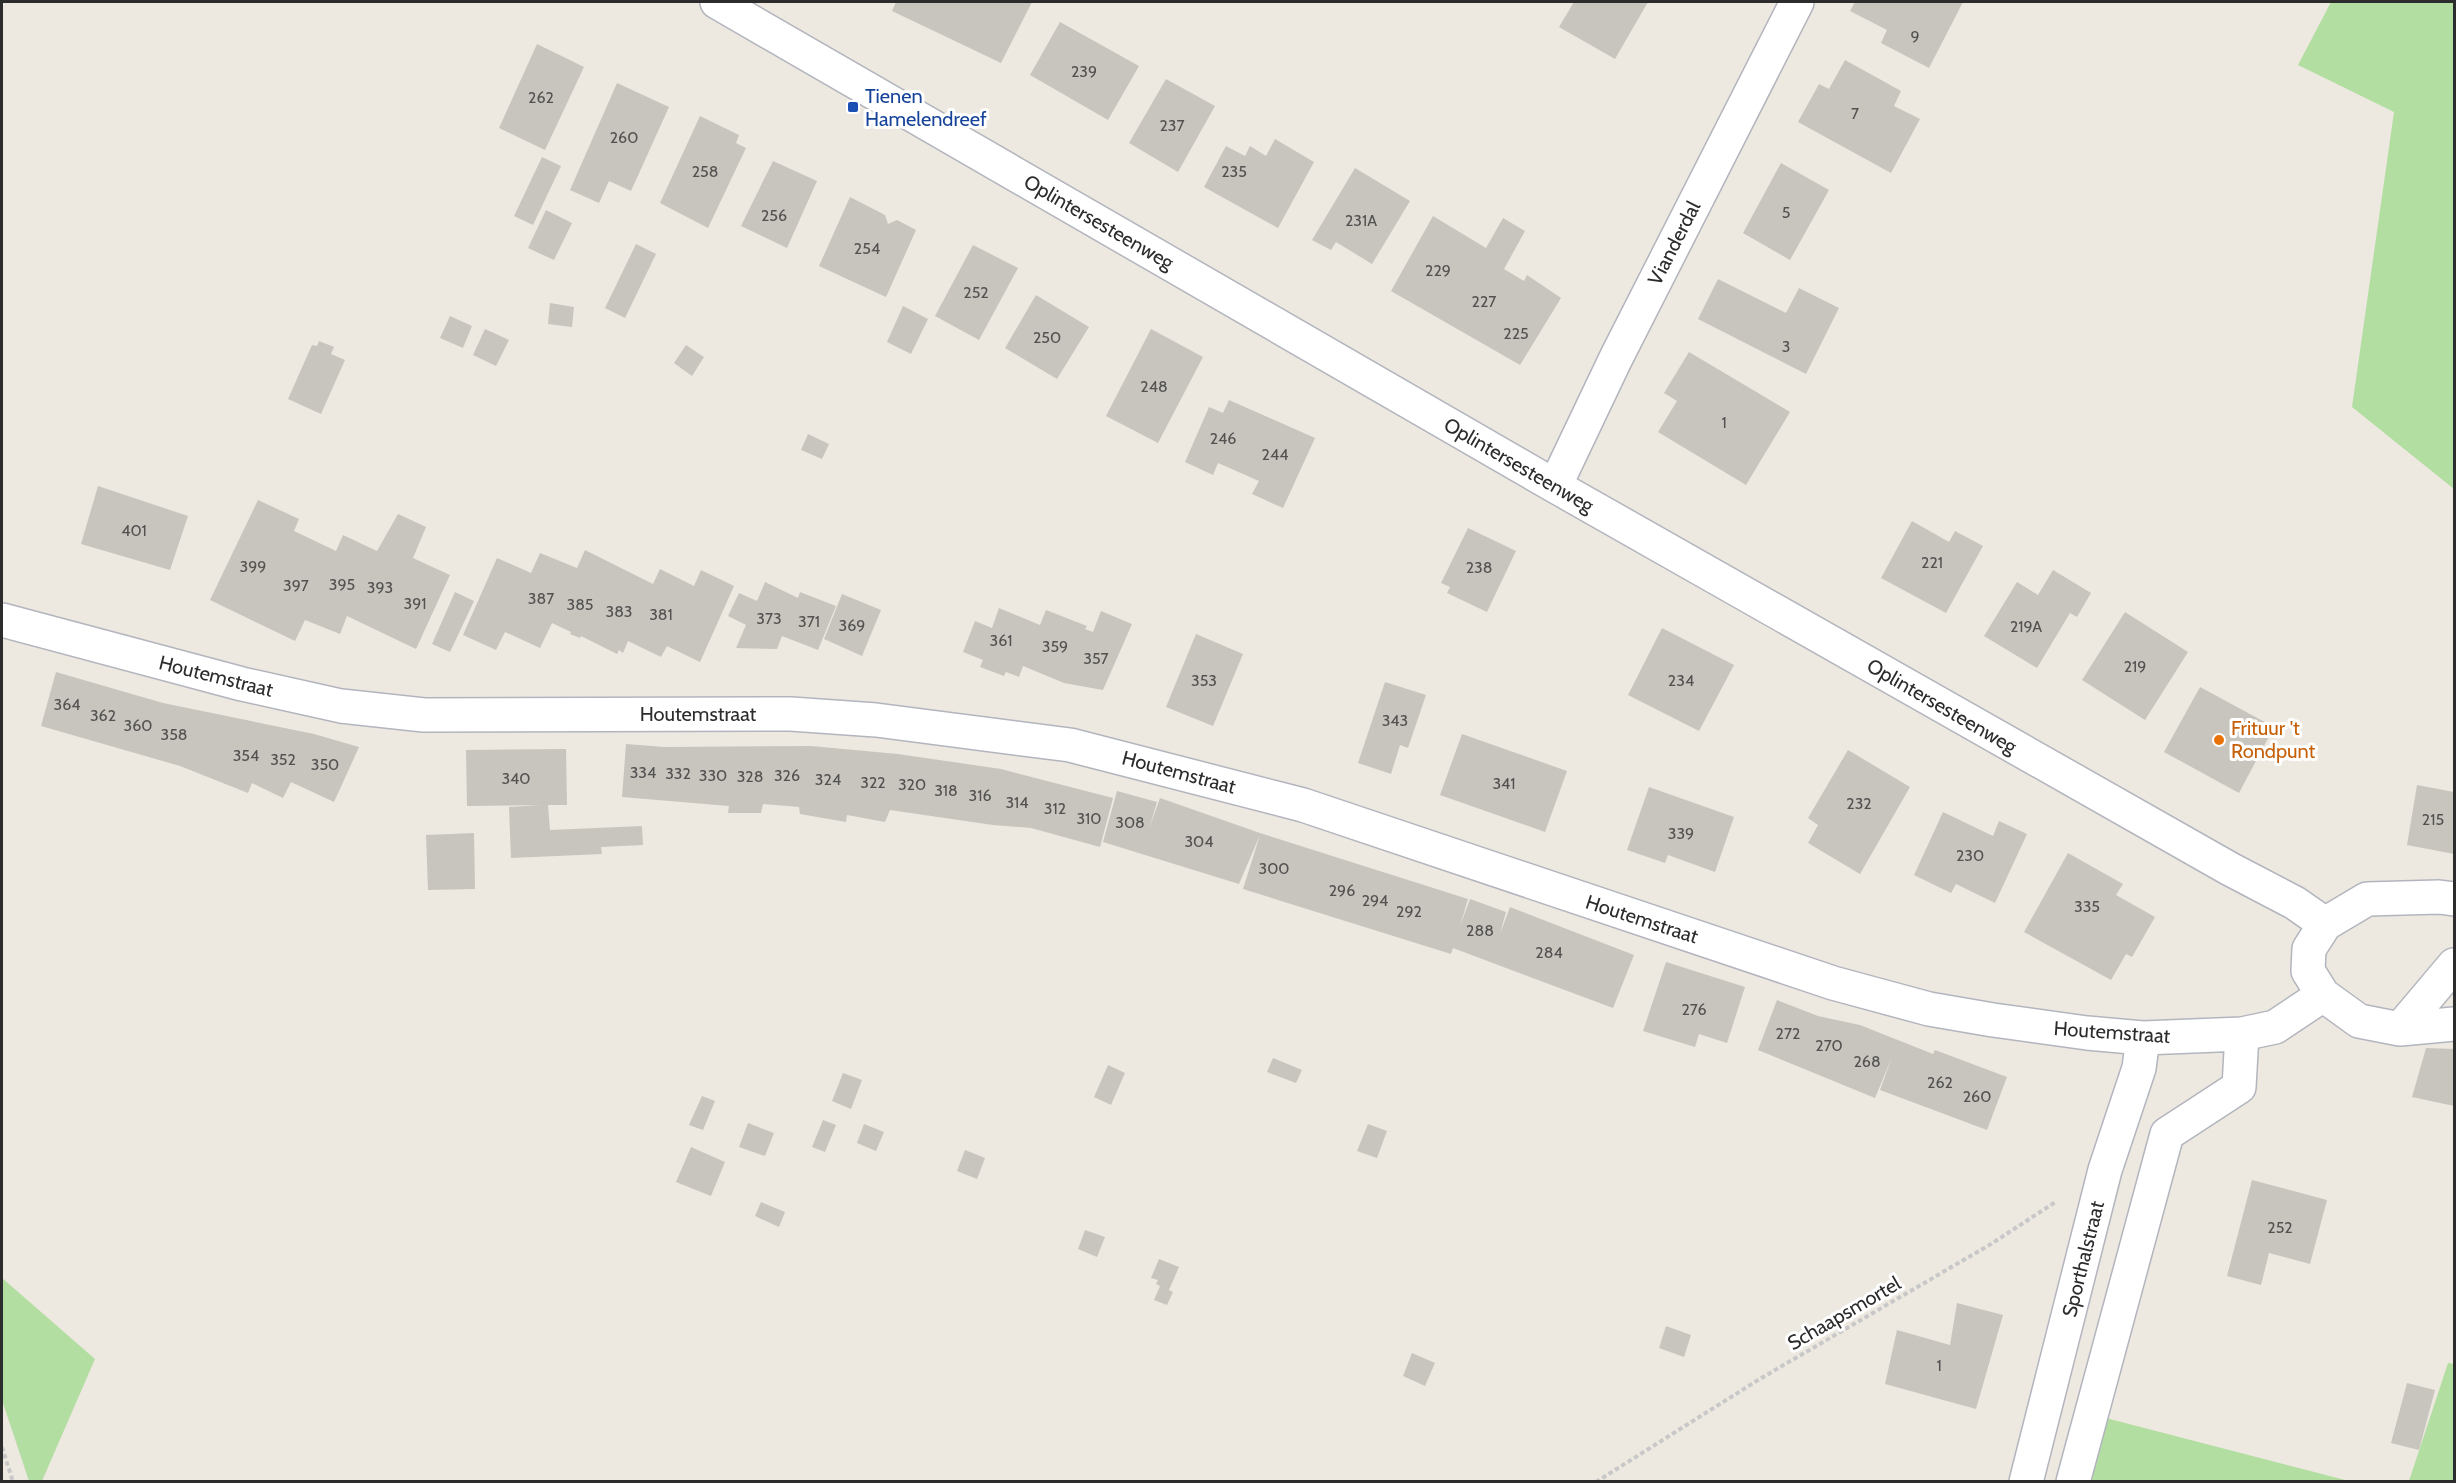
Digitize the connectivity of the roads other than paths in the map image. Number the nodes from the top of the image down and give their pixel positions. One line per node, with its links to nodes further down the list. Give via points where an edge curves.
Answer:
1 (717, 2): 3 (street, Oplintersesteenweg)
2 (1797, 2): 3 (street, Vianderdal)
3 (1555, 486): 6 (street, Oplintersesteenweg, via 2295,903)
4 (2, 620): 12 (street, Houtemstraat, via 242,684 341,706 424,715 791,714 876,720 1070,745 1303,805 1833,983 1950,1012 2087,1034)
5 (2454, 899): 6 (street, via 2367,899)
6 (2325, 924): 8 (street, via 2309,949 2308,971)
7 (2454, 965): 10 (street)
8 (2323, 995): 10 (street, via 2359,1021); 11 (street, Houtemstraat, via 2275,1027)
9 (2454, 1024): 10 (street)
10 (2400, 1029)
11 (2242, 1034): 12 (street, Houtemstraat); 14 (street, via 2239,1087 2167,1134)
12 (2142, 1038): 13 (street, Sporthalstraat, via 2139,1068 2105,1170)
13 (2026, 1482)
14 (2073, 1482)

